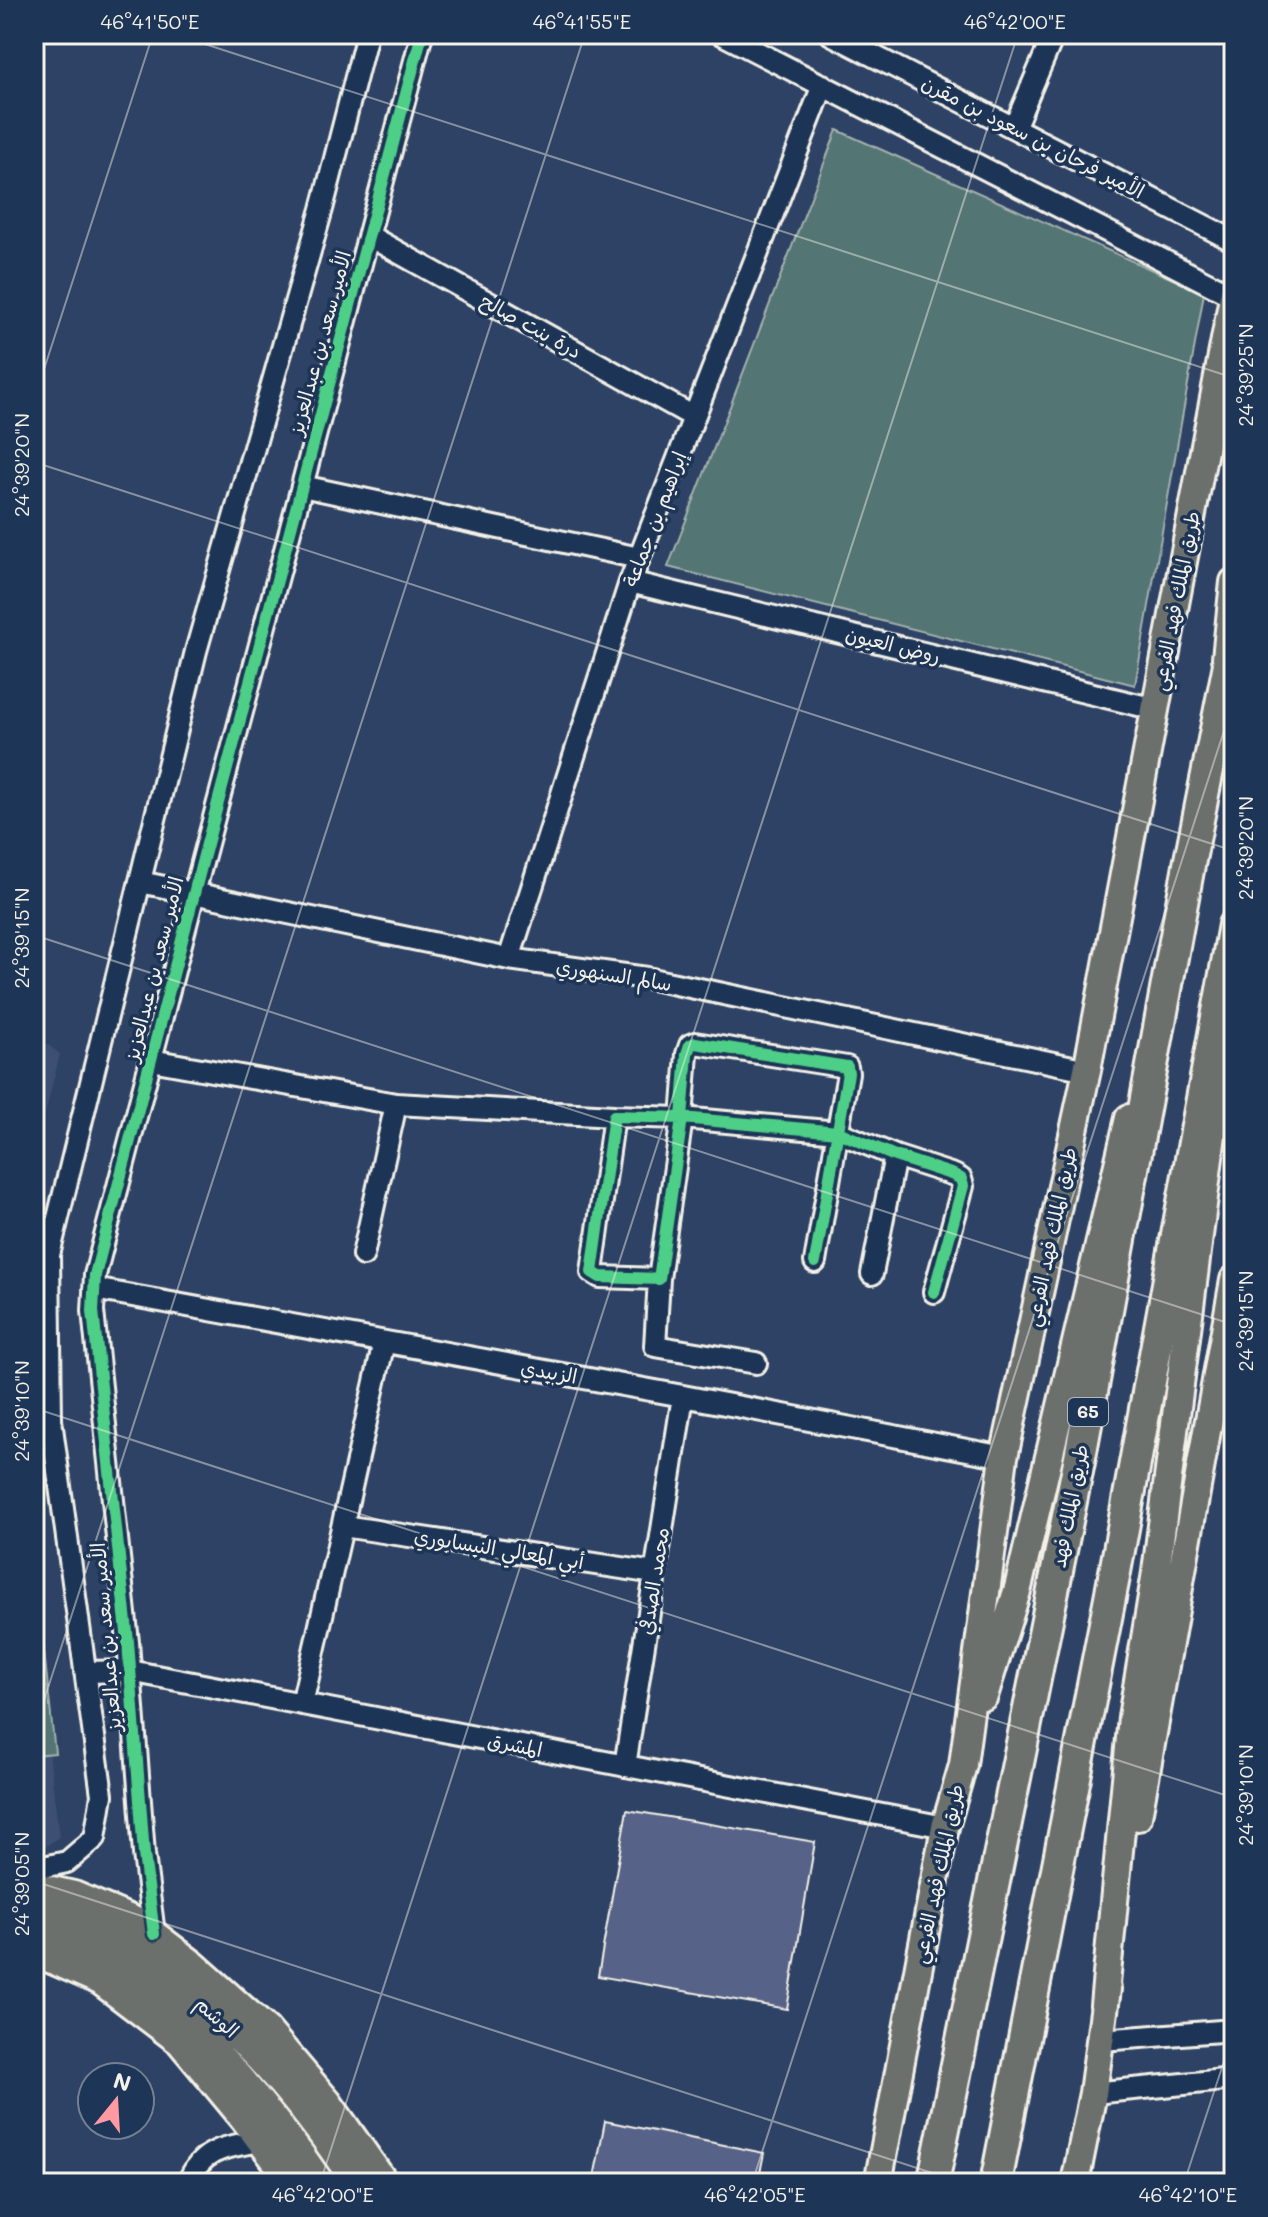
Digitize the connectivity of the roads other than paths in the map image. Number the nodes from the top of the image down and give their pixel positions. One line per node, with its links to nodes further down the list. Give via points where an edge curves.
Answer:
1 (367, 34): 20 (street, الأمير سعد بن عبدالعزيز, via 196,651)
2 (422, 34): 8 (street, الأمير سعد بن عبدالعزيز)
3 (722, 34): 6 (street)
4 (1054, 34): 7 (street)
5 (844, 37): 7 (street, الأمير فرحان بن سعود بن مقرن)
6 (823, 85): 10 (street); 11 (street, إبراهيم بن جماعة)
7 (1014, 128): 9 (street, الأمير فرحان بن سعود بن مقرن)
8 (369, 236): 11 (street, درة بنت صالح); 12 (street, الأمير سعد بن عبدالعزيز)
9 (1234, 241)
10 (1234, 294): 17 (main road, طريق الملك فهد الفرعي)
11 (694, 417): 13 (street, إبراهيم بن جماعة)
12 (302, 486): 13 (street); 21 (street, الأمير سعد بن عبدالعزيز)
13 (639, 558): 14 (street, إبراهيم بن جماعة)
14 (630, 582): 17 (street, روض العيون); 24 (street, إبراهيم بن جماعة)
15 (1234, 582): 18 (main road)
16 (1234, 639): 18 (highway, طريق الملك فهد / 65)
17 (1155, 709): 26 (main road, طريق الملك فهد الفرعي)
18 (1219, 717): 19 (highway, طريق الملك فهد / 65)
19 (1189, 865): 48 (main road, via 1018,1588); 69 (highway, طريق الملك فهد / 65, via 1080,1457)
20 (140, 882): 21 (street, سالم السنهوري); 46 (street, الأمير سعد بن عبدالعزيز, via 49,1255 51,1420)
21 (194, 895): 24 (street, سالم السنهوري); 25 (street, الأمير سعد بن عبدالعزيز)
22 (1234, 925): 70 (highway)
23 (1234, 954): 57 (main road, via 1158,1557 1132,1717)
24 (509, 959): 26 (street, سالم السنهوري, via 647,978)
25 (151, 1060): 27 (street); 37 (street, الأمير سعد بن عبدالعزيز)
26 (1087, 1070): 42 (main road, طريق الملك فهد الفرعي)
27 (396, 1104): 28 (street); 32 (street)
28 (614, 1116): 29 (street); 35 (street, via 592,1272 600,1277)
29 (682, 1118): 30 (street); 30 (street, via 687,1054 695,1043 845,1066); 35 (street)
30 (838, 1132): 31 (street); 33 (street)
31 (895, 1156): 34 (street); 38 (street, via 961,1179)
32 (363, 1255)
33 (815, 1262)
34 (872, 1274)
35 (659, 1279): 40 (street, via 655,1346)
36 (1234, 1280): 57 (main road)
37 (94, 1289): 39 (street, الزبيدي); 45 (street, الأمير سعد بن عبدالعزيز)
38 (934, 1292)
39 (384, 1342): 41 (street, الزبيدي); 43 (street)
40 (756, 1363)
41 (683, 1396): 42 (street, الزبيدي); 44 (street, محمد الصدفي)
42 (1004, 1457): 48 (main road, طريق الملك فهد الفرعي)
43 (343, 1526): 44 (street, أبي المعالي النيسابوري); 47 (street)
44 (655, 1573): 49 (street, محمد الصدفي)
45 (130, 1671): 46 (street, المشرق); 47 (street, المشرق); 55 (street, الأمير سعد بن عبدالعزيز)
46 (85, 1672): 51 (street, الأمير سعد بن عبدالعزيز, via 102,1795 95,1838 67,1862)
47 (302, 1704): 49 (street, المشرق)
48 (963, 1765): 50 (main road, طريق الملك فهد الفرعي)
49 (625, 1766): 50 (street, المشرق)
50 (945, 1827): 63 (main road, طريق الملك فهد الفرعي)
51 (34, 1869)
52 (34, 1886): 55 (main road, via 74,1895)
53 (34, 1905): 67 (main road, الوشم, via 77,1919 163,1969 284,2084)
54 (34, 1932): 66 (main road, الوشم, via 114,1965 177,2009 246,2085)
55 (154, 1934): 68 (main road, via 267,2030 328,2102)
56 (34, 1952): 62 (main road, via 100,1981 180,2042)
57 (1104, 2005): 59 (main road)
58 (1234, 2030): 59 (street)
59 (1101, 2040): 61 (main road)
60 (1234, 2079): 61 (street)
61 (1093, 2093): 71 (main road)
62 (261, 2141): 64 (street, via 215,2150); 65 (main road)
63 (878, 2182)
64 (188, 2183)
65 (292, 2183)
66 (321, 2183)
67 (355, 2183)
68 (385, 2183)
69 (933, 2183)
70 (996, 2183)
71 (1075, 2183)

